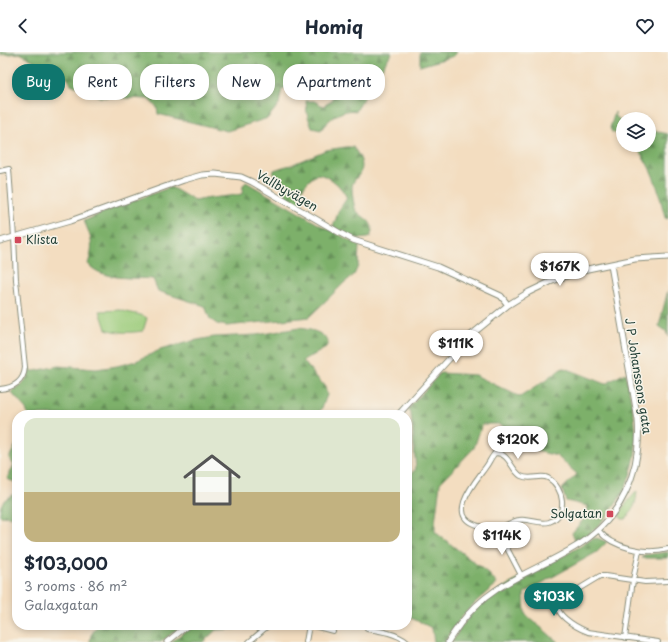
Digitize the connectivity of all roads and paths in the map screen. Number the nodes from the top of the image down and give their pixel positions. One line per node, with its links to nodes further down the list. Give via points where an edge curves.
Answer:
1 (0, 171): 2 (street, via 8,169)
2 (14, 237): 3 (street, Vallbyvägen); 6 (street, Vallbyvägen, via 70,221 184,180 202,175 228,175 252,182 353,240 438,267 472,281 500,296); 7 (street, via 25,367 18,383 10,388)
3 (0, 241)
4 (668, 257): 5 (street, via 634,259)
5 (611, 265): 6 (street, via 583,270 550,282); 10 (street, J P Johanssons gata, via 638,420 639,446 633,475 627,489 617,508)
6 (508, 305): 8 (street, via 471,335)
7 (0, 389)
8 (403, 410)
9 (497, 529): 9 (street, via 520,520 548,523 559,514 563,501 559,490 549,478 521,476 506,457 499,453 495,453 474,483 464,501 462,511 470,523); 13 (street)
10 (598, 530): 12 (street, via 608,539); 13 (street, J P Johanssons gata, via 577,546)
11 (668, 549): 12 (street)
12 (639, 551): 14 (street)
13 (522, 575): 27 (street, J P Johanssons gata, via 500,586 480,602 465,617)
14 (633, 580): 15 (street); 22 (street); 22 (street, via 600,576 562,598 558,605 559,610 574,626 588,632)
15 (668, 581)
16 (182, 630): 23 (street)
17 (263, 630): 24 (street)
18 (308, 630): 25 (street)
19 (329, 630): 21 (street)
20 (372, 630): 26 (street, via 396,636)
21 (333, 631)
22 (625, 638): 28 (street)
23 (167, 642)
24 (249, 642)
25 (306, 642)
26 (407, 642)
27 (448, 642)
28 (658, 642)

